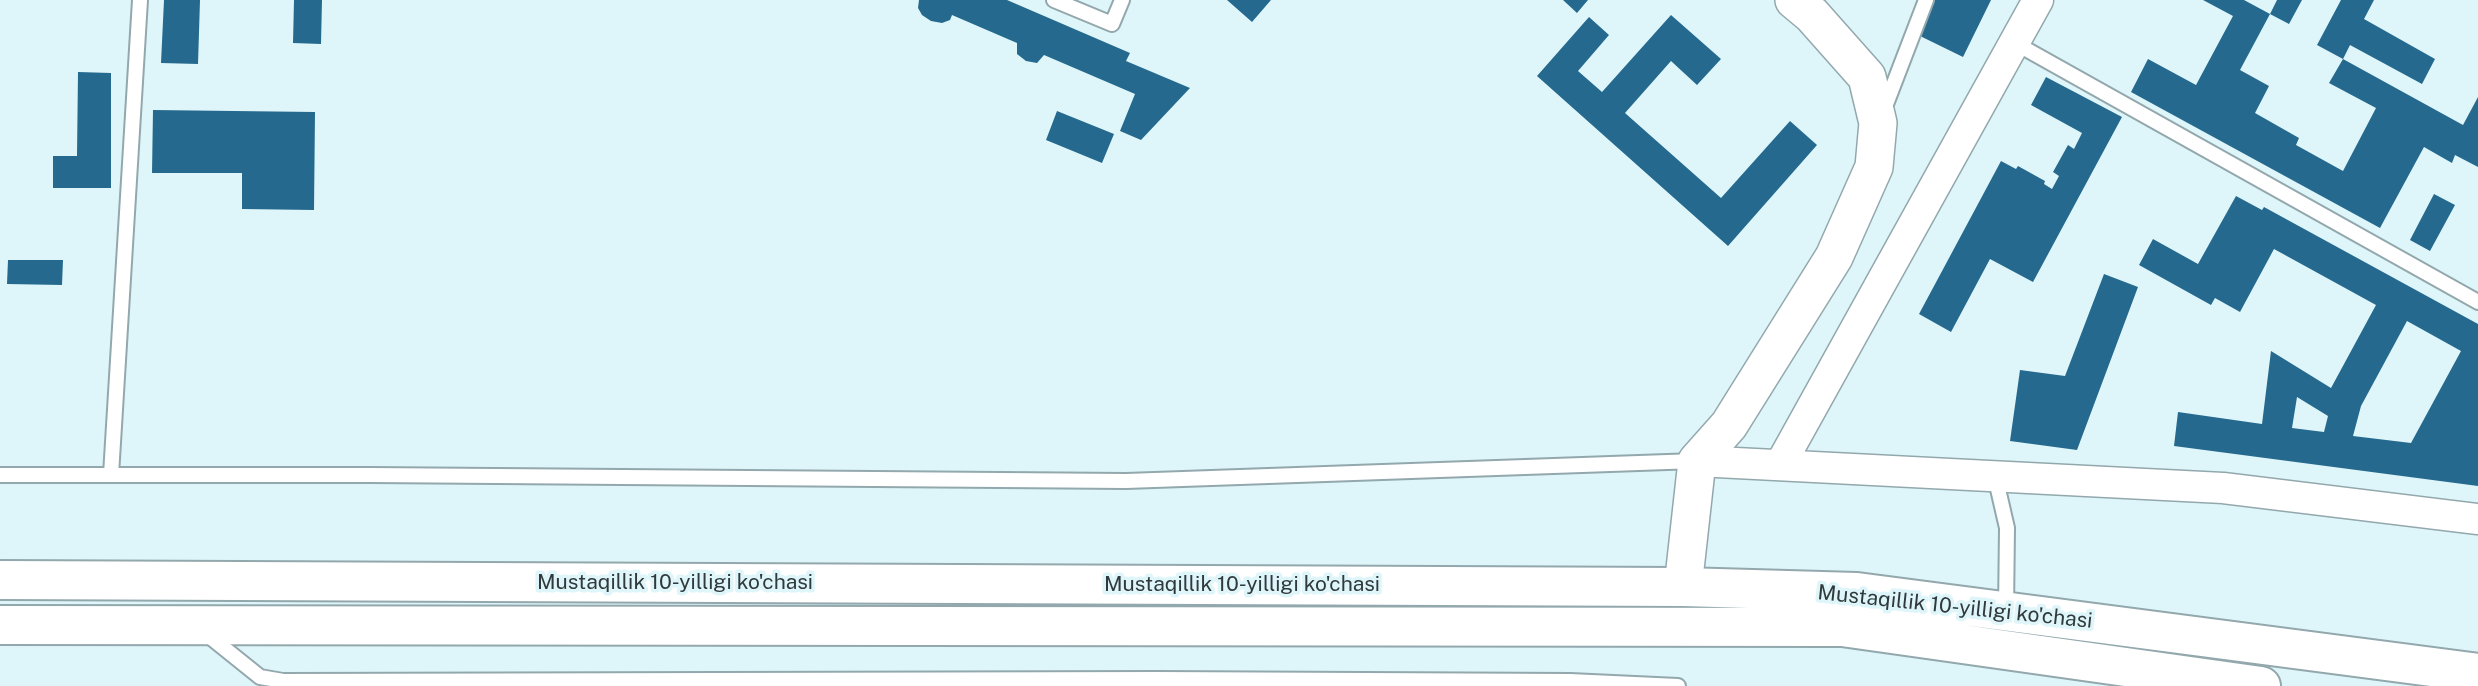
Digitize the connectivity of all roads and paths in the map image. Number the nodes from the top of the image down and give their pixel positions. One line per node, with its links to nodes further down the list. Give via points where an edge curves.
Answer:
1 (140, 0): 13 (lane)
2 (1054, 0): 3 (lane, via 1112,24)
3 (1122, 0)
4 (1794, 0): 8 (street, via 1867,77)
5 (1926, 0): 8 (lane)
6 (2038, 0): 7 (street)
7 (2015, 43): 9 (lane); 11 (street)
8 (1878, 123): 10 (street, via 1874,167 1834,257 1729,425)
9 (2478, 302)
10 (1697, 461): 11 (street); 13 (lane, via 1126,481); 17 (street)
11 (1780, 465): 14 (street)
12 (0, 475): 13 (lane)
13 (111, 475)
14 (1995, 476): 15 (street, via 2222,488); 18 (lane, via 2007,528)
15 (2478, 519)
16 (0, 580): 17 (main road, Mustaqillik 10-yilligi ko'chasi)
17 (1683, 587): 18 (main road, Mustaqillik 10-yilligi ko'chasi, via 1857,592)
18 (2006, 611): 21 (main road, Mustaqillik 10-yilligi ko'chasi)
19 (0, 625): 20 (main road, Mustaqillik 10-yilligi ko'chasi)
20 (196, 625): 22 (main road, Mustaqillik 10-yilligi ko'chasi, via 1842,627 2010,650); 26 (lane, via 260,677)
21 (2478, 673)
22 (2175, 681): 29 (main road, Mustaqillik 10-yilligi ko'chasi)
23 (1157, 682): 24 (lane); 25 (lane)
24 (901, 683): 27 (lane)
25 (1390, 683): 28 (lane, via 1570,681)
26 (344, 684): 27 (lane)
27 (692, 684)
28 (1678, 686)
29 (2261, 686)

